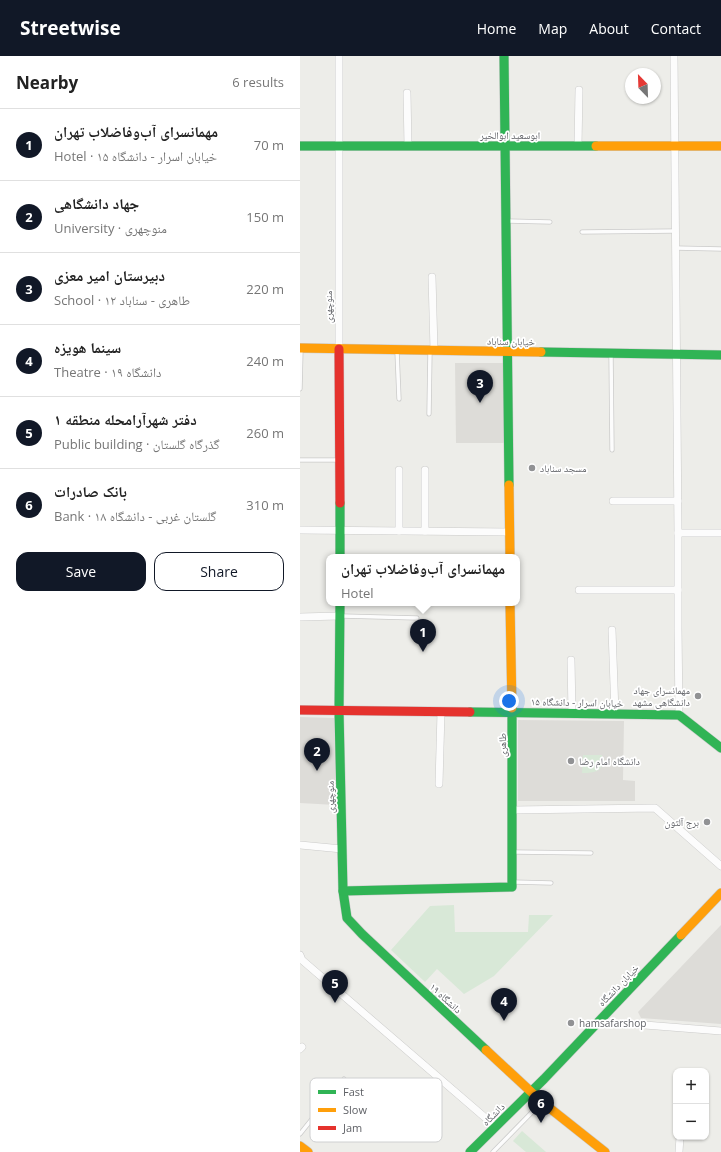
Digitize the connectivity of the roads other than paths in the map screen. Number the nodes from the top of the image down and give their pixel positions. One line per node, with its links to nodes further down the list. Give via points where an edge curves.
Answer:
1 (339, 56): 7 (street, منوچهری)
2 (504, 56): 9 (street)
3 (674, 56): 11 (street)
4 (579, 90): 10 (street)
5 (407, 93): 8 (street)
6 (300, 146): 7 (street, ابوسعید ابوالخیر)
7 (338, 146): 8 (street, ابوسعید ابوالخیر); 21 (street, منوچهری)
8 (408, 146): 9 (street, ابوسعید ابوالخیر)
9 (506, 146): 10 (street, ابوسعید ابوالخیر); 13 (street)
10 (578, 146): 11 (street, ابوسعید ابوالخیر)
11 (674, 146): 12 (street, ابوسعید ابوالخیر); 15 (street)
12 (721, 146)
13 (507, 221): 14 (lane); 24 (street)
14 (550, 222)
15 (675, 231): 16 (lane); 17 (street)
16 (582, 232)
17 (675, 248): 18 (lane); 26 (street)
18 (721, 249)
19 (432, 277): 23 (street)
20 (301, 348): 21 (street, خیابان سناباد); 28 (lane)
21 (339, 349): 22 (street, خیابان سناباد); 33 (street, منوچهری)
22 (397, 350): 23 (street, خیابان سناباد); 29 (lane)
23 (432, 350): 24 (street, خیابان سناباد); 30 (lane)
24 (508, 352): 25 (street, خیابان سناباد); 42 (street)
25 (611, 353): 26 (street, خیابان سناباد); 31 (lane)
26 (676, 354): 27 (street, خیابان سناباد); 37 (street)
27 (721, 355)
28 (300, 389)
29 (399, 399)
30 (429, 414)
31 (612, 450)
32 (300, 460): 33 (lane)
33 (340, 460): 39 (street, منوچهری)
34 (399, 470): 40 (street)
35 (425, 470): 41 (street)
36 (613, 501): 37 (street)
37 (678, 501): 43 (street)
38 (300, 530): 39 (street)
39 (340, 531): 40 (street); 45 (street, منوچهری)
40 (399, 531): 41 (street)
41 (425, 531): 42 (street)
42 (509, 532): 46 (street)
43 (678, 532): 44 (street); 48 (street)
44 (721, 533)
45 (340, 554)
46 (510, 554)
47 (579, 590): 48 (street)
48 (678, 590): 62 (street)
49 (340, 606): 51 (street, منوچهری)
50 (510, 606): 59 (street, طاهری)
51 (340, 616): 52 (street); 53 (lane); 57 (street, منوچهری)
52 (300, 617)
53 (417, 618)
54 (612, 630): 61 (street)
55 (571, 660): 60 (street)
56 (300, 710): 57 (street, خیابان اسرار - دانشگاه ۱۵)
57 (339, 711): 58 (street, خیابان اسرار - دانشگاه ۱۵); 67 (street, منوچهری)
58 (441, 712): 59 (street, خیابان اسرار - دانشگاه ۱۵); 64 (street)
59 (513, 712): 60 (street, خیابان اسرار - دانشگاه ۱۵); 65 (street, طاهری)
60 (572, 713): 61 (street, خیابان اسرار - دانشگاه ۱۵)
61 (615, 713): 62 (street, خیابان اسرار - دانشگاه ۱۵)
62 (679, 714): 63 (street)
63 (721, 748)
64 (439, 784)
65 (513, 810): 68 (street, طاهری); 70 (street, via 656,808)
66 (300, 845): 67 (street)
67 (342, 849): 73 (street, منوچهری)
68 (512, 852): 69 (lane); 72 (street, طاهری)
69 (592, 853)
70 (721, 866)
71 (551, 883): 72 (lane)
72 (512, 884): 73 (street)
73 (343, 891): 75 (street, منوچهری)
74 (721, 893): 81 (street, خیابان دانشگاه)
75 (347, 918): 81 (street, دانشگاه ۱۹)
76 (300, 956): 79 (street)
77 (632, 1024): 78 (street)
78 (721, 1031)
79 (439, 1078)
80 (442, 1081): 84 (street)
81 (531, 1092): 82 (street, دانشگاه ۱۹); 84 (street, دانشگاه)
82 (542, 1102): 90 (lane); 91 (street, دانشگاه ۱۹)
83 (310, 1122): 85 (lane)
84 (496, 1127): 89 (street, دانشگاه)
85 (300, 1134)
86 (680, 1140): 92 (street)
87 (300, 1146): 88 (street)
88 (308, 1152)
89 (470, 1152)
90 (493, 1152)
91 (605, 1152)
92 (679, 1152)

